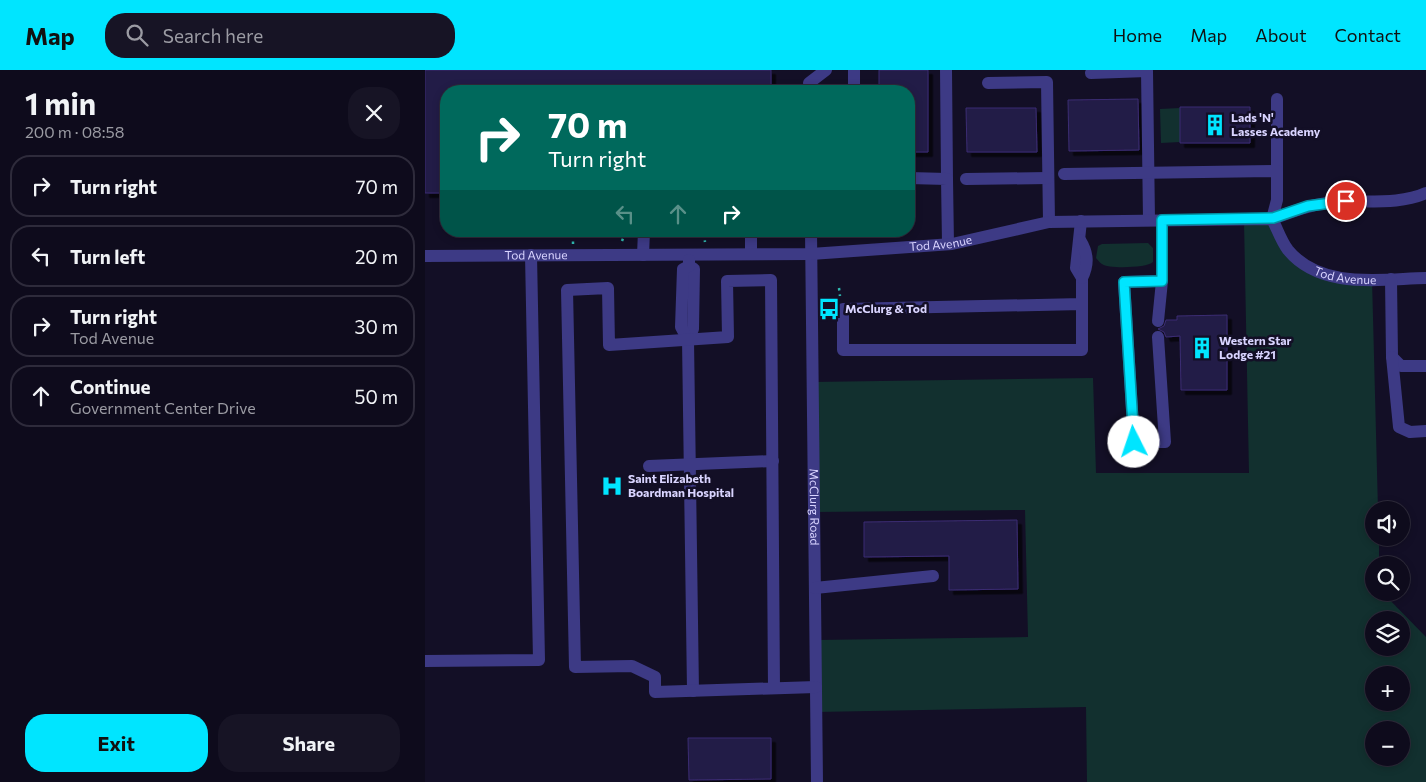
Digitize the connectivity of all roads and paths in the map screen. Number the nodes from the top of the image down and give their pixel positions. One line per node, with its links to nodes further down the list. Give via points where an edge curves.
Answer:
1 (826, 70): 5 (street)
2 (854, 70): 7 (street)
3 (947, 70): 14 (street)
4 (1091, 73): 10 (street, via 1147,71)
5 (809, 81)
6 (987, 83): 13 (street, via 1047,82)
7 (854, 85)
8 (1277, 99): 9 (street)
9 (1277, 171): 10 (street); 17 (street)
10 (1148, 173): 11 (street); 18 (street)
11 (1064, 174)
12 (915, 178): 14 (street)
13 (1048, 178): 15 (street); 20 (street)
14 (947, 179): 26 (street)
15 (967, 179)
16 (1426, 193): 17 (street, via 1411,200 1308,206)
17 (1273, 218): 18 (street, Tod Avenue); 34 (street, Tod Avenue, via 1286,248 1312,268 1335,278)
18 (1155, 220): 19 (street, Tod Avenue); 35 (street)
19 (1081, 221): 20 (street, Tod Avenue); 36 (street, via 1080,240 1088,252 1082,278)
20 (1049, 222): 26 (street, Tod Avenue)
21 (644, 237): 30 (street)
22 (704, 237): 25 (path)
23 (751, 237): 27 (street)
24 (811, 237): 28 (street, McClurg Road)
25 (705, 244)
26 (948, 244): 28 (street, Tod Avenue)
27 (751, 254): 28 (street, Tod Avenue); 32 (street, Tod Avenue)
28 (811, 254): 47 (street, McClurg Road)
29 (531, 255): 30 (street, Tod Avenue); 31 (street, Tod Avenue); 48 (street, via 539,660)
30 (643, 255): 32 (street, Tod Avenue)
31 (425, 256)
32 (689, 260): 39 (street, via 683,269 681,328)
33 (1426, 278): 34 (street, Tod Avenue)
34 (1391, 279): 40 (street)
35 (1162, 281): 37 (street); 38 (street, via 1124,282 1134,442 1165,442)
36 (1082, 304): 36 (street, via 1082,350 843,350 843,309)
37 (1158, 321)
38 (1158, 337)
39 (689, 340): 43 (street, via 728,337 727,281 771,280); 44 (street); 51 (street, via 609,345 608,288 567,290 575,667 632,666 655,677 655,692)
40 (1393, 357): 41 (street, via 1401,366); 42 (street, via 1399,427 1410,432)
41 (1426, 366)
42 (1426, 432)
43 (773, 461): 44 (street); 50 (street)
44 (691, 464): 45 (street); 51 (street)
45 (649, 466)
46 (933, 576): 47 (street)
47 (815, 588): 49 (street, McClurg Road)
48 (425, 661)
49 (816, 687): 50 (street); 52 (street, McClurg Road)
50 (774, 688): 51 (street)
51 (693, 691)
52 (817, 782)

